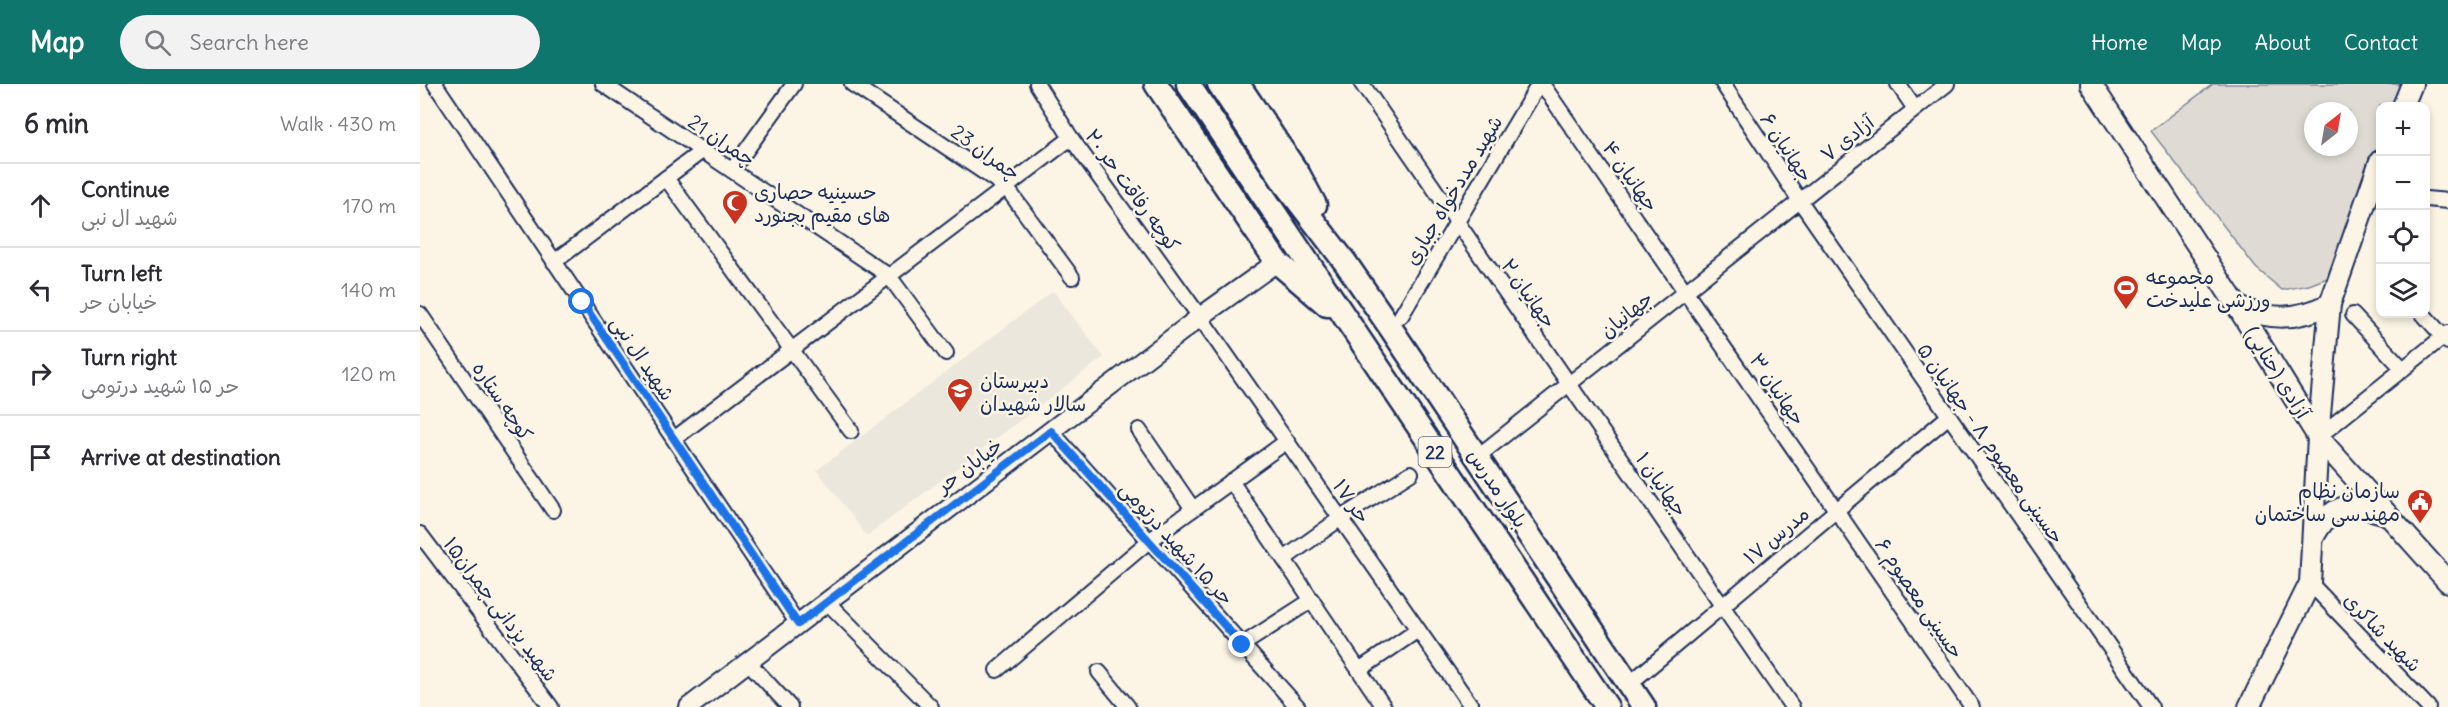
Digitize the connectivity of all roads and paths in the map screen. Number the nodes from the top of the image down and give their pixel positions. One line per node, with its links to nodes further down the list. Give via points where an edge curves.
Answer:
1 (435, 84): 29 (street, شهید ال نبی)
2 (603, 84): 20 (street, چمران 21)
3 (794, 84): 21 (street)
4 (852, 84): 23 (street, چمران 23)
5 (1037, 84): 19 (street, کوچه رفاقت حر ۲۰)
6 (1156, 84): 30 (main road)
7 (1188, 84): 42 (main road, بلوار مدرس / 22)
8 (1219, 84): 31 (main road, بلوار مدرس, via 1285,184)
9 (1238, 84): 31 (main road, via 1299,175)
10 (1362, 84): 28 (street, جهانیان ۲)
11 (1540, 84): 28 (street, شهید مددخواه جباری); 34 (street, جهانیان ۴)
12 (1723, 84): 26 (street, جهانیان ۶)
13 (1898, 84): 18 (street)
14 (1947, 84): 18 (street, آزادی ۷)
15 (2091, 84): 36 (main road, آزادی (حنایی))
16 (2412, 84): 17 (main road)
17 (2405, 102)
18 (1915, 109): 26 (street, آزادی ۷)
19 (1071, 138): 23 (street); 40 (street, کوچه رفاقت حر ۲۰)
20 (702, 151): 21 (street, چمران 21); 22 (street)
21 (732, 170): 32 (street, چمران 21)
22 (666, 178): 29 (street); 44 (street)
23 (1006, 187): 32 (street); 33 (street, چمران 23)
24 (2374, 196): 35 (main road)
25 (2430, 199): 27 (street)
26 (1800, 201): 34 (street, جهانیان); 48 (street, حسینی معصوم ۸ - جهانیان ۵)
27 (2448, 201)
28 (1457, 223): 39 (street, شهید مددخواه جباری); 47 (street, جهانیان ۲)
29 (555, 262): 53 (street, شهید ال نبی)
30 (1277, 262): 40 (street, خیابان حر); 42 (main road)
31 (1345, 262): 55 (main road, بلوار مدرس)
32 (889, 276): 44 (street); 45 (street, چمران 21)
33 (1072, 277)
34 (1687, 290): 47 (street, جهانیان); 60 (street, جهانیان ۳)
35 (2330, 304): 36 (main road, via 2284,318); 52 (main road)
36 (2236, 306): 52 (main road, آزادی (حنایی))
37 (420, 314): 59 (street, کوچه ستاره)
38 (2354, 315): 46 (street)
39 (1401, 316)
40 (1200, 317): 51 (street, خیابان حر); 54 (street, حر ۱۷)
41 (2426, 318): 43 (street)
42 (1349, 325): 88 (main road, بلوار مدرس / 22)
43 (2447, 337): 46 (street)
44 (791, 350): 50 (street); 53 (street)
45 (946, 353)
46 (2403, 369): 52 (street)
47 (1569, 384): 55 (street, جهانیان); 71 (street, جهانیان ۱)
48 (1949, 416): 60 (street, مدرس ۱۷); 92 (street, حسینی معصوم ۸ - جهانیان ۵)
49 (1139, 430): 58 (street)
50 (851, 431)
51 (1051, 431): 65 (street, حر ۱۵ شهید درتومی); 70 (street, خیابان حر)
52 (2318, 437): 61 (main road, آزادی (حنایی)); 64 (main road)
53 (674, 439): 72 (street, شهید ال نبی)
54 (1287, 441): 57 (street); 62 (street, حر ۱۷)
55 (1477, 457): 79 (main road, بلوار مدرس)
56 (1411, 473): 62 (street)
57 (1231, 481): 58 (street); 66 (street)
58 (1193, 509): 65 (street)
59 (553, 510)
60 (1837, 510): 71 (street, مدرس ۱۷); 91 (street, حسینی معصوم ۶)
61 (2386, 514): 64 (main road, via 2351,506 2334,511 2322,521); 67 (main road, آزادی (حنایی))
62 (1341, 518): 66 (street); 73 (street, حر ۱۷)
63 (420, 534): 80 (street, شهید یزدانی چمران۱۵)
64 (2313, 538): 68 (main road)
65 (1149, 541): 74 (street, حر ۱۵ شهید درتومی); 76 (street)
66 (1284, 559): 69 (street)
67 (2448, 582)
68 (2310, 583): 93 (main road); 94 (street, شهید شاکری)
69 (1312, 600): 74 (street); 77 (street)
70 (827, 602): 72 (street, خیابان حر); 83 (street)
71 (1722, 606): 79 (street, مدرس ۱۷); 90 (street, جهانیان ۱)
72 (798, 624): 75 (street, خیابان حر)
73 (1419, 630): 77 (street); 87 (street, حر ۱۷)
74 (1242, 645): 85 (street, حر ۱۵ شهید درتومی)
75 (748, 662): 81 (street, خیابان حر); 82 (street)
76 (997, 670)
77 (1359, 670): 86 (street)
78 (1099, 672): 84 (street)
79 (1628, 685): 89 (main road, بلوار مدرس)
80 (551, 707)
81 (689, 707)
82 (790, 707)
83 (931, 707)
84 (1128, 707)
85 (1298, 707)
86 (1384, 707)
87 (1472, 707)
88 (1606, 707)
89 (1644, 707)
90 (1792, 707)
91 (1972, 707)
92 (2151, 707)
93 (2250, 707)
94 (2428, 707)

